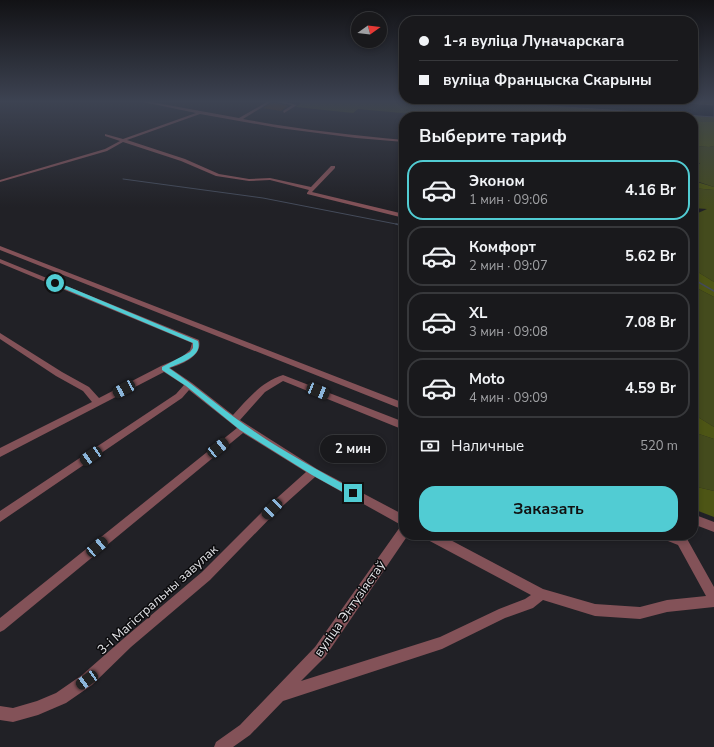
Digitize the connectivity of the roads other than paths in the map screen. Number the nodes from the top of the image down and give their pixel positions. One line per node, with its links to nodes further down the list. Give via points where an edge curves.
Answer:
1 (113, 137): 4 (street)
2 (133, 137): 4 (street)
3 (355, 137): 5 (street)
4 (124, 140): 7 (street, via 83,158); 8 (street, via 218,175 249,180 270,179)
5 (399, 141)
6 (333, 167): 8 (street)
7 (0, 181)
8 (312, 189): 9 (street, via 309,192 311,194)
9 (399, 215)
10 (0, 248): 16 (street)
11 (0, 261): 13 (street, via 196,342 192,354)
12 (0, 336): 15 (street, via 86,389)
13 (164, 368): 14 (street); 15 (street)
14 (189, 385): 17 (street); 22 (street, via 179,396)
15 (98, 403): 20 (street)
16 (399, 405)
17 (234, 421): 18 (street, via 264,388 283,378); 19 (street)
18 (399, 424)
19 (242, 428): 21 (street); 31 (street)
20 (0, 453)
21 (314, 472): 23 (street); 33 (street, 3-і Магістральны завулак, via 272,509 206,576 87,680 62,698 38,708 13,716)
22 (0, 517)
23 (399, 519)
24 (698, 521): 25 (street)
25 (714, 527)
26 (399, 538): 32 (street, вуліца Энтузіястаў, via 320,652)
27 (439, 540): 29 (street)
28 (680, 540): 30 (street)
29 (541, 594): 30 (street, via 595,610 640,613 668,606); 32 (street, via 529,604 503,613 442,643)
30 (714, 600)
31 (0, 626)
32 (281, 694): 34 (street, вуліца Энтузіястаў, via 245,730)
33 (0, 713)
34 (221, 747)

